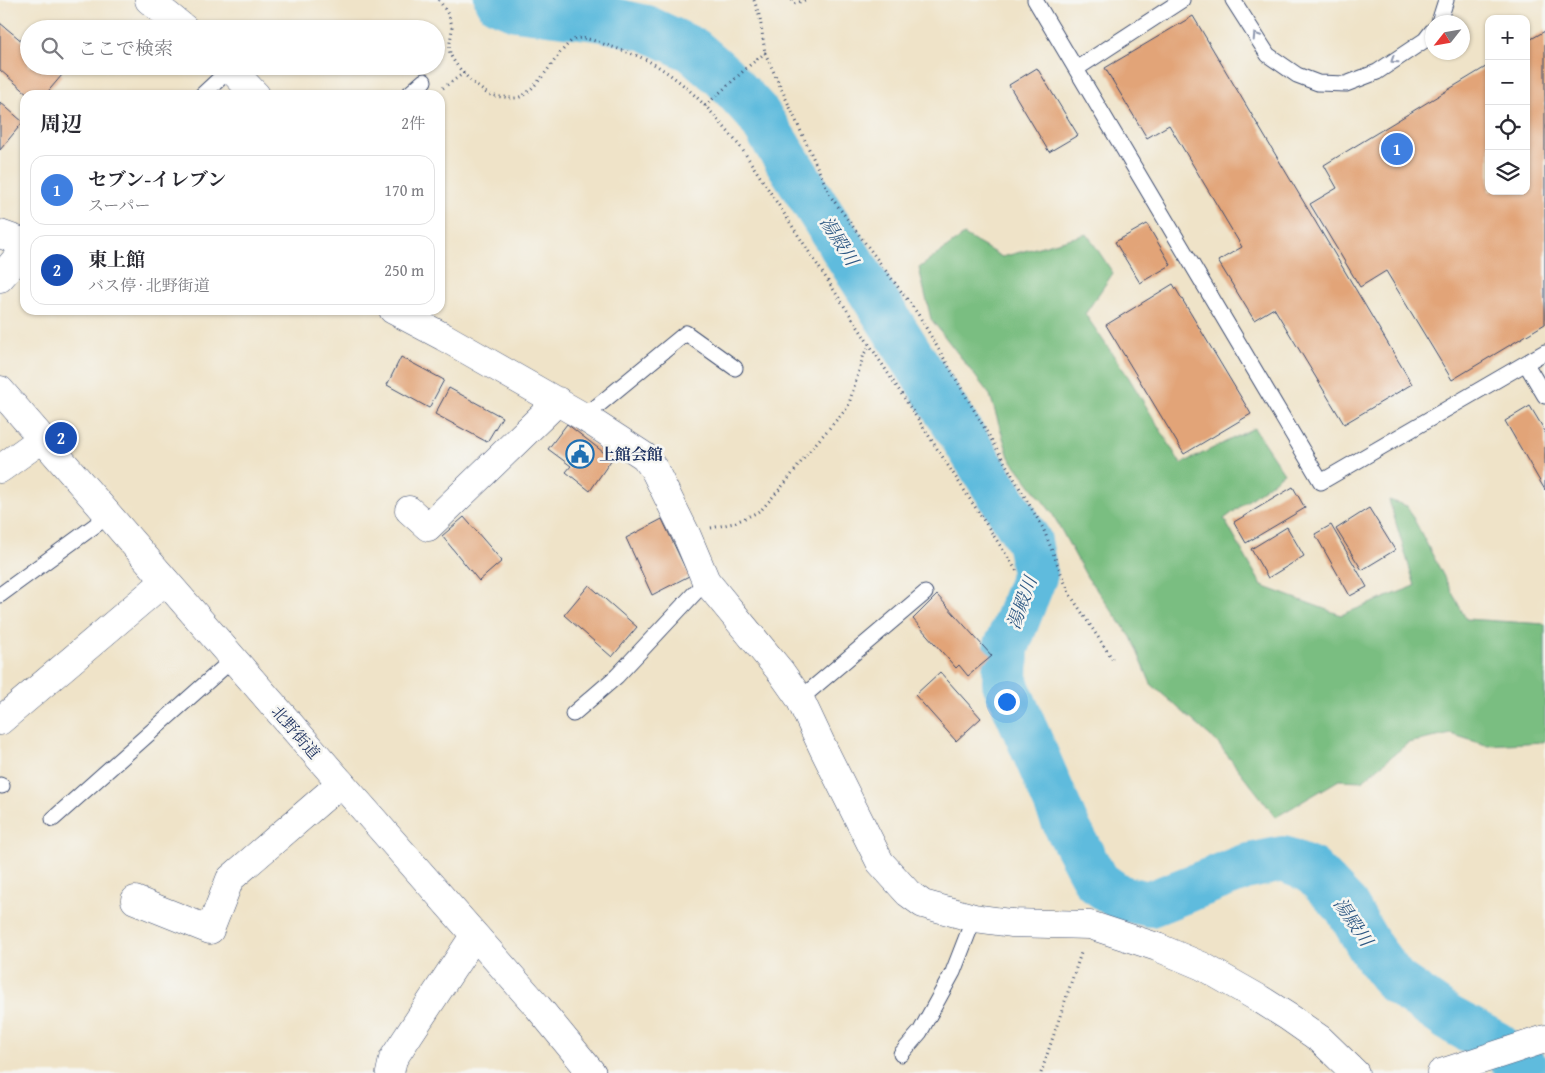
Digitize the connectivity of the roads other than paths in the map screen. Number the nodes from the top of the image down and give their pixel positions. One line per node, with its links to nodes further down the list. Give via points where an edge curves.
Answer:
1 (150, 0): 7 (street)
2 (1035, 0): 9 (lane)
3 (1182, 0): 9 (lane)
4 (1233, 0): 8 (lane, one-way to 4, via 1377,72 1346,84 1318,83 1297,75 1268,55)
5 (1446, 0): 6 (lane)
6 (1441, 15)
7 (173, 20)
8 (1425, 41)
9 (1076, 69): 24 (lane, via 1321,482)
10 (221, 75): 13 (lane)
11 (237, 75): 14 (street)
12 (424, 81): 15 (lane)
13 (207, 90)
14 (251, 90)
15 (414, 90)
16 (0, 234): 17 (street)
17 (20, 241)
18 (20, 255): 19 (street)
19 (0, 278)
20 (402, 315): 22 (street)
21 (432, 315): 22 (street)
22 (444, 337): 28 (street)
23 (1545, 352): 24 (lane)
24 (1526, 364): 27 (lane)
25 (734, 368): 29 (lane, via 686,334)
26 (0, 390): 30 (street, 北野街道)
27 (1545, 396)
28 (558, 401): 29 (street); 32 (street, via 428,527)
29 (584, 417): 35 (street, via 644,456 654,469)
30 (42, 439): 31 (street); 33 (street, 北野街道)
31 (0, 469)
32 (409, 510)
33 (108, 516): 34 (street, 北野街道); 37 (lane)
34 (165, 581): 38 (street, 北野街道); 41 (street)
35 (706, 581): 39 (street, via 782,672); 40 (lane, via 617,676)
36 (925, 593): 39 (lane)
37 (0, 595)
38 (233, 659): 42 (street, 北野街道); 43 (lane)
39 (800, 699): 45 (street, via 880,862 908,893 923,904)
40 (573, 714)
41 (0, 721)
42 (341, 784): 44 (street, via 230,878 210,930); 46 (street, 北野街道)
43 (53, 819)
44 (135, 900)
45 (974, 918): 48 (lane, via 953,972 920,1032); 51 (street, via 1011,923 1090,925 1157,946 1202,966 1260,1000 1320,1039)
46 (474, 936): 49 (street, via 393,1059); 50 (street, 北野街道)
47 (1545, 1039): 52 (street)
48 (901, 1054)
49 (390, 1073)
50 (592, 1073)
51 (1355, 1073)
52 (1442, 1073)

